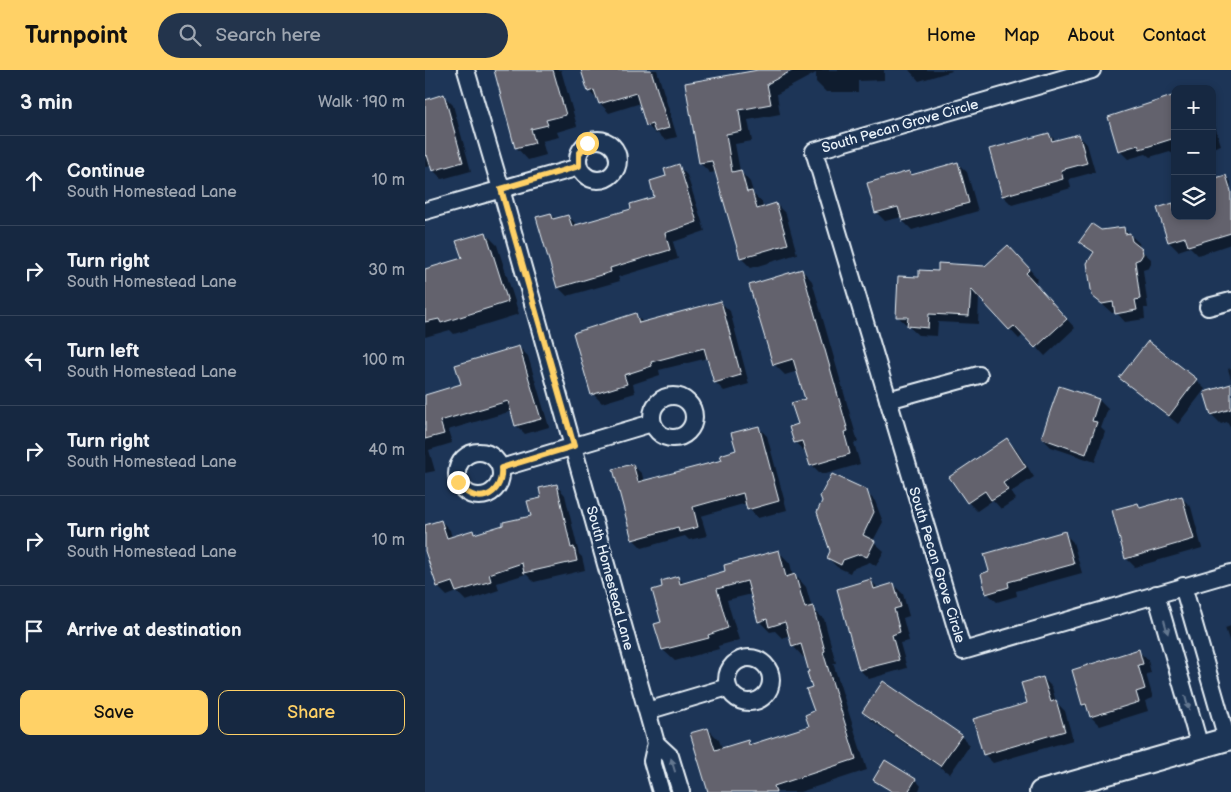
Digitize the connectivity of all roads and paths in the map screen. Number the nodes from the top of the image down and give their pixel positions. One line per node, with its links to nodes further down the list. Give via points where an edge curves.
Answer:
1 (466, 70): 4 (street, South Homestead Lane)
2 (1092, 70): 9 (street, South Pecan Grove Circle, via 814,152)
3 (579, 166): 4 (street)
4 (501, 189): 5 (street); 11 (street, South Homestead Lane)
5 (425, 211)
6 (1231, 300): 7 (street)
7 (1209, 307)
8 (979, 375): 9 (street)
9 (888, 400): 15 (street, South Pecan Grove Circle, via 963,651)
10 (652, 423): 11 (street)
11 (574, 446): 12 (street); 19 (street, South Homestead Lane)
12 (501, 468)
13 (1231, 573): 14 (street, South Pecan Grove Circle)
14 (1183, 586): 15 (street, South Pecan Grove Circle); 16 (street)
15 (1156, 594): 17 (street, one-way to 17)
16 (1205, 664): 17 (street); 20 (street)
17 (1178, 672): 22 (street, one-way to 22)
18 (728, 687): 19 (street)
19 (647, 711): 21 (street, South Homestead Lane)
20 (1229, 738): 22 (street)
21 (656, 742): 23 (street, South Homestead Lane, via 652,761); 24 (street, South Homestead Lane, one-way to 21, via 670,756)
22 (1200, 747): 25 (street)
23 (661, 792)
24 (681, 792)
25 (1041, 792)

